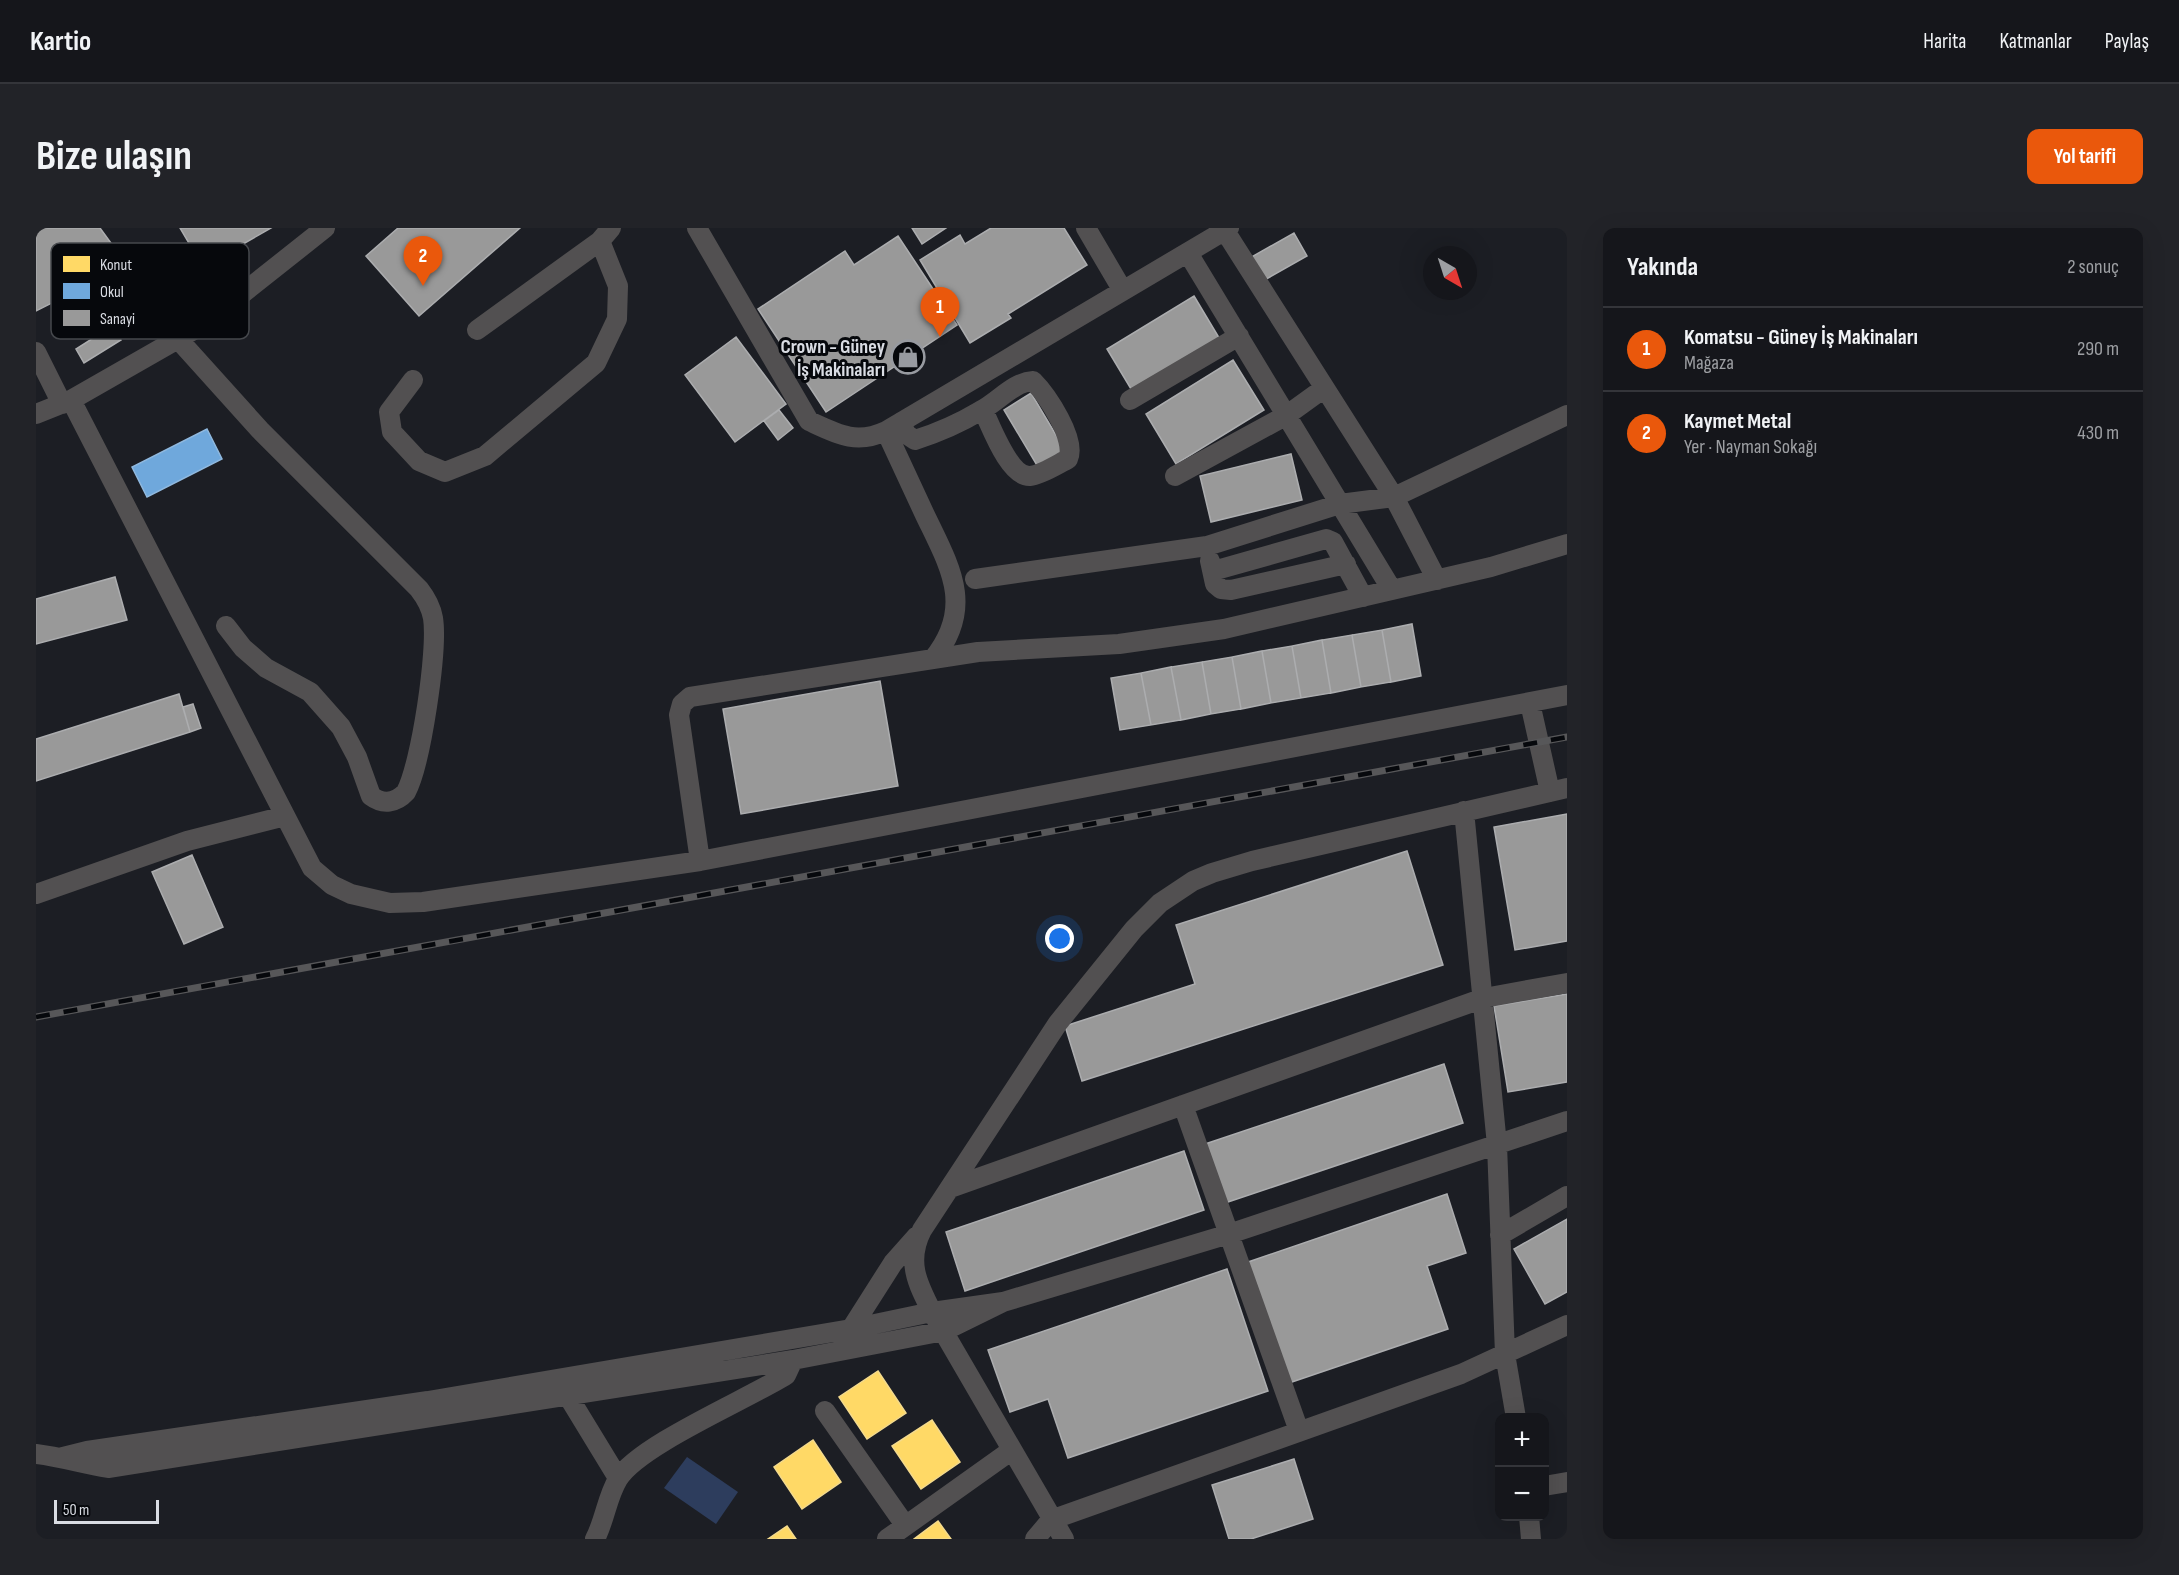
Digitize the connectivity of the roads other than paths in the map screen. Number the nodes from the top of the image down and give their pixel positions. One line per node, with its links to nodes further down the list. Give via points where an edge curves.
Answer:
1 (325, 228): 7 (street)
2 (697, 228): 21 (street, via 809,421 852,439 874,437)
3 (1086, 228): 8 (street)
4 (1227, 229): 6 (street); 14 (street)
5 (605, 235): 9 (street); 13 (street, via 618,286 617,319 596,363 485,456 445,472 419,461 392,432 389,412)
6 (1188, 253): 8 (street); 10 (street)
7 (249, 288)
8 (1123, 291): 21 (street)
9 (477, 330)
10 (1239, 336): 15 (street); 19 (street)
11 (178, 339): 16 (street); 33 (street, via 260,430 420,589 428,603 434,628 429,696 406,792 397,800 386,802 371,796 341,727 310,692 266,668)
12 (36, 352): 16 (street)
13 (413, 380)
14 (1323, 389): 19 (street); 23 (street)
15 (1130, 400)
16 (66, 402): 18 (street); 39 (street)
17 (983, 410): 17 (street, via 1023,381 1033,381 1044,392 1069,439 1072,451 1068,459 1030,476 1020,473 1008,462); 21 (street, via 915,440)
18 (36, 414)
19 (1287, 415): 22 (street); 24 (street)
20 (1567, 415): 23 (street)
21 (894, 427): 34 (street, via 955,583 955,617 947,640)
22 (1175, 476)
23 (1394, 497): 24 (street); 30 (street)
24 (1340, 504): 26 (street); 31 (street)
25 (1567, 544): 30 (street)
26 (1207, 546): 28 (street); 29 (street)
27 (1346, 564): 28 (street, via 1231,590 1215,584); 28 (street, via 1334,542 1326,539); 32 (street)
28 (1213, 571)
29 (975, 579)
30 (1437, 580): 31 (street)
31 (1392, 590): 32 (street)
32 (1363, 597): 34 (street, via 1172,637)
33 (226, 626)
34 (933, 659): 40 (street, via 686,700 679,715)
35 (1567, 695): 36 (street)
36 (1530, 703): 37 (street); 40 (street)
37 (1559, 790): 38 (street)
38 (1464, 811): 43 (street); 47 (street, via 1232,866 1175,892 1134,929 1058,1023)
39 (285, 816): 40 (street, via 312,868 321,877 351,894 390,903 423,902); 41 (street, via 187,841)
40 (700, 861)
41 (36, 894)
42 (1567, 983): 43 (street)
43 (1484, 998): 44 (street); 46 (street)
44 (1183, 1106): 47 (street); 50 (street)
45 (1567, 1121): 46 (street)
46 (1497, 1145): 50 (street); 51 (street)
47 (950, 1188): 49 (street)
48 (1567, 1196): 51 (street)
49 (922, 1230): 53 (street, via 914,1250 913,1268); 55 (street, via 893,1263)
50 (1229, 1234): 52 (street); 62 (street)
51 (1500, 1235): 57 (street)
52 (1003, 1302): 53 (street); 56 (street)
53 (932, 1312): 55 (street); 56 (street)
54 (1567, 1324): 57 (street)
55 (851, 1329): 65 (street, via 440,1399)
56 (944, 1331): 58 (street); 63 (street)
57 (1505, 1354): 61 (street); 62 (street, via 1461,1374)
58 (793, 1360): 59 (street); 66 (street, via 786,1375 666,1442)
59 (568, 1396): 65 (street, via 108,1468); 66 (street)
60 (825, 1411): 71 (street)
61 (1514, 1413)
62 (1299, 1431): 69 (street)
63 (1012, 1450): 69 (street); 71 (street)
64 (36, 1455): 65 (street)
65 (63, 1457)
66 (618, 1478): 72 (street)
67 (1567, 1482): 68 (street)
68 (1549, 1485)
69 (1051, 1520): 74 (street); 75 (street)
70 (1529, 1521): 76 (street)
71 (905, 1525): 73 (street)
72 (595, 1539)
73 (886, 1539)
74 (1035, 1539)
75 (1064, 1539)
76 (1531, 1539)

